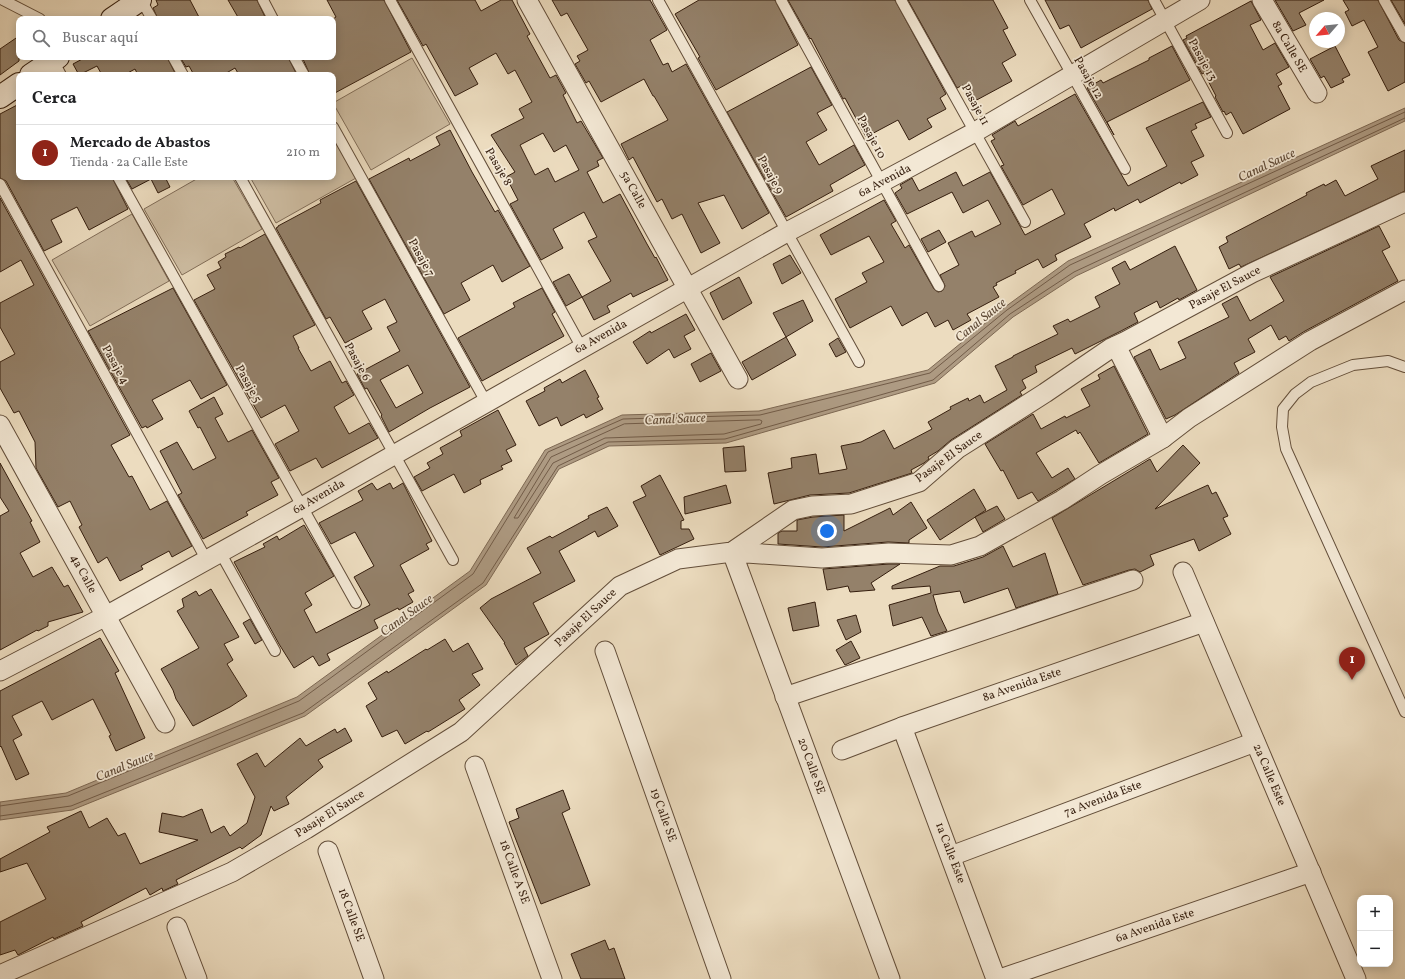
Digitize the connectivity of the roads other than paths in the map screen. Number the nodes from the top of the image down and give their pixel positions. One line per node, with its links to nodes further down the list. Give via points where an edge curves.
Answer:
1 (3, 0): 14 (lane)
2 (140, 0): 15 (street); 16 (lane)
3 (263, 0): 17 (lane)
4 (390, 0): 45 (lane, Pasaje 8)
5 (527, 0): 42 (street, 5a Calle)
6 (658, 0): 40 (lane, Pasaje 9)
7 (781, 0): 36 (lane, Pasaje 10)
8 (901, 0): 31 (lane, Pasaje 11)
9 (1030, 0): 26 (lane, Pasaje 12)
10 (1154, 0): 18 (lane, Pasaje 13)
11 (1200, 0): 18 (street, 6a Avenida)
12 (1262, 0): 28 (street, 8a Calle SE)
13 (1384, 0): 19 (lane)
14 (34, 16)
15 (116, 16)
16 (150, 16)
17 (271, 16)
18 (1165, 21): 26 (street, 6a Avenida); 32 (lane, Pasaje 13)
19 (1405, 38)
20 (175, 60): 24 (lane)
21 (296, 60): 25 (lane)
22 (57, 64): 23 (street)
23 (38, 72)
24 (181, 72)
25 (302, 72)
26 (1071, 75): 31 (street, 6a Avenida); 33 (lane, Pasaje 12)
27 (16, 86): 29 (street)
28 (1317, 93)
29 (0, 97)
30 (336, 132): 49 (lane, Pasaje 7)
31 (975, 132): 36 (street, 6a Avenida); 39 (lane, Pasaje 11)
32 (1227, 133)
33 (1125, 169)
34 (120, 180): 53 (lane, Pasaje 5)
35 (242, 180): 52 (lane, Pasaje 6)
36 (882, 182): 40 (street, 6a Avenida); 41 (lane, Pasaje 10)
37 (0, 184): 55 (lane, Pasaje 4)
38 (1405, 202): 44 (street, Pasaje El Sauce, via 1252,273)
39 (1025, 222)
40 (787, 232): 42 (street, 6a Avenida); 46 (lane, Pasaje 9)
41 (939, 286)
42 (688, 289): 45 (street, 6a Avenida); 48 (street, 5a Calle)
43 (1405, 290): 51 (street, via 1310,341 1189,418)
44 (1116, 346): 51 (street); 54 (street, Pasaje El Sauce, via 958,449 919,482 851,504 812,506 793,510)
45 (582, 348): 49 (street, 6a Avenida)
46 (859, 362)
47 (1405, 367): 66 (lane, via 1388,361 1353,365 1311,382 1295,394 1283,409 1282,427 1286,449)
48 (738, 379)
49 (486, 402): 52 (street, 6a Avenida)
50 (0, 424): 60 (street, 4a Calle)
51 (1163, 438): 54 (street, via 1062,500 980,546 951,555 888,553 822,558)
52 (394, 454): 53 (street, 6a Avenida); 56 (lane, Pasaje 6)
53 (302, 507): 55 (street, 6a Avenida); 59 (lane, Pasaje 5)
54 (732, 552): 65 (street, 20 Calle SE); 76 (street, Pasaje El Sauce, via 678,559 620,586 461,732 232,872)
55 (213, 556): 60 (street, 6a Avenida); 62 (lane, Pasaje 4)
56 (453, 560)
57 (1183, 572): 61 (street, 2a Calle Este)
58 (1133, 580): 65 (street)
59 (356, 603)
60 (106, 616): 64 (street, 6a Avenida); 67 (street, 4a Calle)
61 (1204, 622): 68 (street, 8a Avenida Este); 69 (street, 2a Calle Este)
62 (274, 651)
63 (605, 651): 80 (street, 19 Calle SE)
64 (0, 671)
65 (785, 697): 81 (street, 20 Calle SE)
66 (1405, 712)
67 (165, 723)
68 (902, 726): 70 (street, 8a Avenida Este); 73 (street, 1a Calle Este)
69 (1255, 742): 73 (street, 7a Avenida Este); 74 (street, 2a Calle Este)
70 (842, 750)
71 (475, 766): 79 (street, 18 Calle A SE)
72 (328, 851): 78 (street, 18 Calle SE)
73 (951, 856): 82 (street, 1a Calle Este)
74 (1311, 872): 83 (street, 6a Avenida Este); 84 (street, 2a Calle Este)
75 (177, 927): 77 (street)
76 (0, 975)
77 (197, 979)
78 (374, 979)
79 (552, 979)
80 (721, 979)
81 (890, 979)
82 (996, 979)
83 (1000, 979)
84 (1356, 979)

